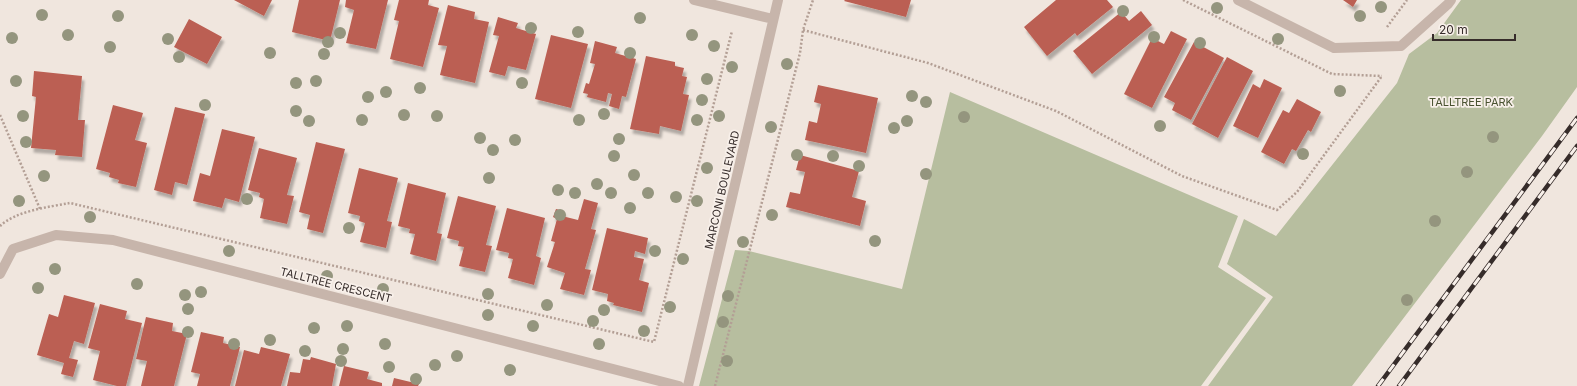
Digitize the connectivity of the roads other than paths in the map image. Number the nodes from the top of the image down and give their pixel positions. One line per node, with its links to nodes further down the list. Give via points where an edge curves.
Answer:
1 (694, 0): 5 (street)
2 (778, 0): 5 (street, MARCONI BOULEVARD)
3 (1238, 0): 4 (street, via 1334,48 1401,46)
4 (1451, 0)
5 (773, 19): 8 (street, MARCONI BOULEVARD)
6 (0, 274): 7 (street, TALLTREE CRESCENT, via 13,249 56,235 113,240)
7 (679, 386)
8 (688, 386)

